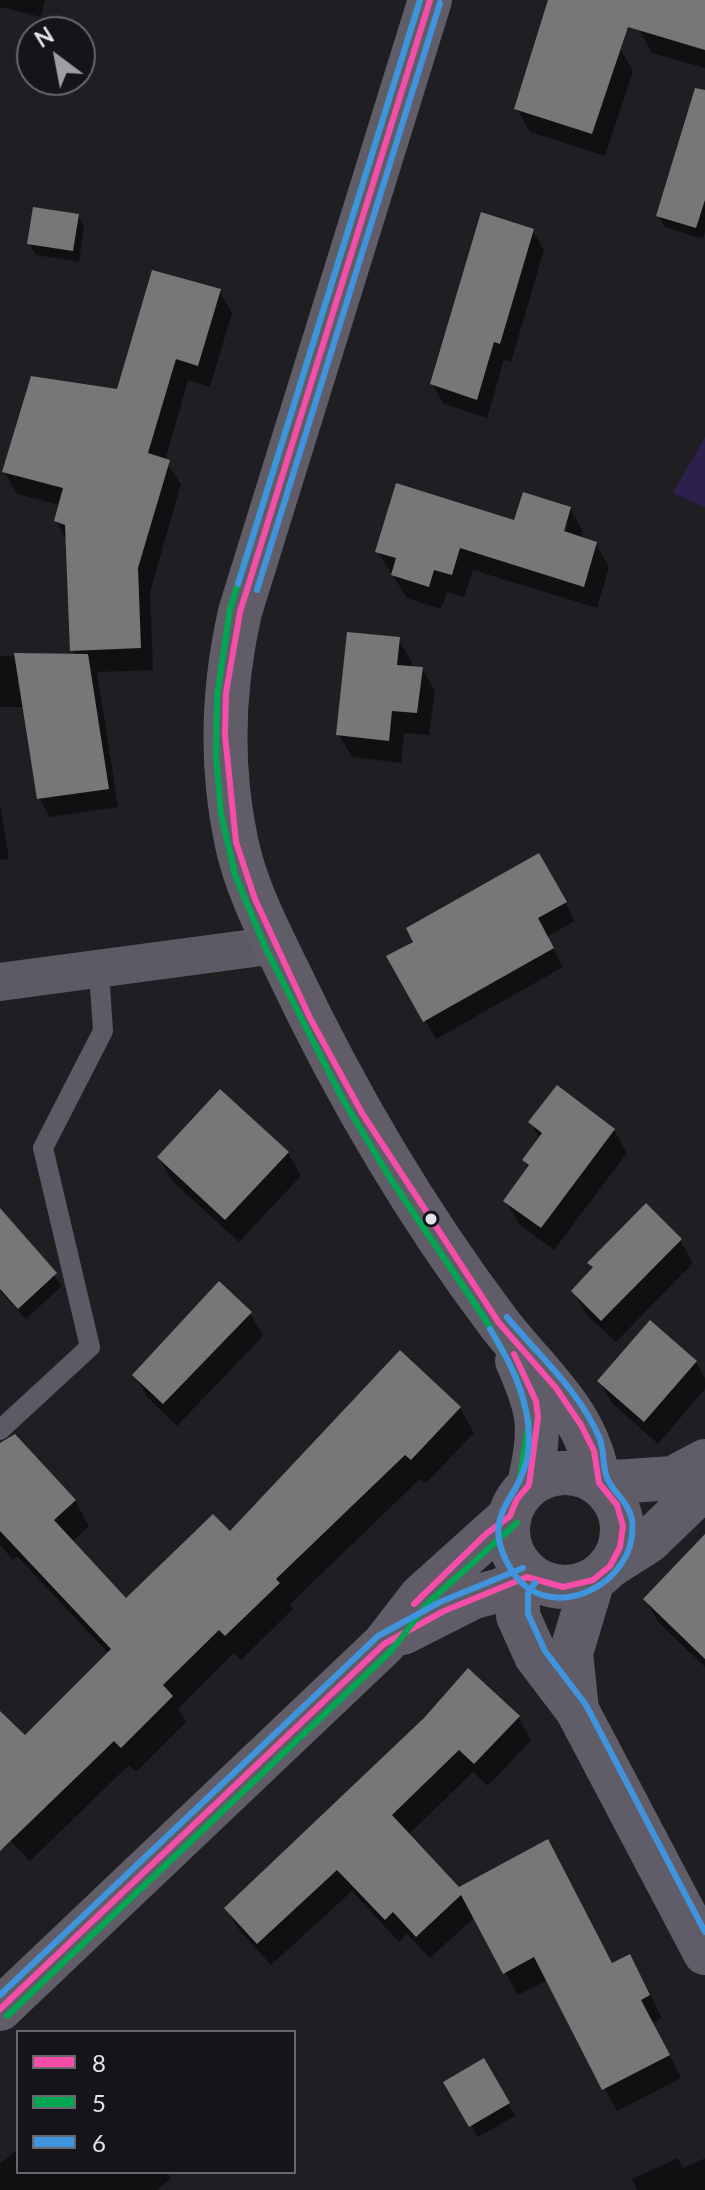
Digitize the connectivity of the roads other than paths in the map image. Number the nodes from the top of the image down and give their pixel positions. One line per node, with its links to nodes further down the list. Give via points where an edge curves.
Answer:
1 (430, 0): 2 (street, via 259,545 232,650 225,735 231,813 245,871)
2 (276, 945): 3 (street); 5 (street, via 362,1113)
3 (99, 971): 4 (street); 6 (lane, via 103,1031 43,1148 90,1347)
4 (0, 982)
5 (499, 1323): 8 (street, via 581,1425 594,1451); 10 (street, via 536,1401 539,1435)
6 (0, 1430)
7 (705, 1461): 8 (street, via 673,1478)
8 (599, 1483): 10 (street, via 564,1473); 11 (street, via 617,1505 623,1526 620,1547)
9 (705, 1487): 11 (street, via 649,1541)
10 (520, 1501): 12 (street, via 508,1535); 13 (street, via 421,1596)
11 (602, 1573): 12 (street, via 563,1587); 14 (street, via 571,1653)
12 (527, 1577): 13 (street, via 454,1606); 14 (street, via 518,1590 518,1616 536,1656)
13 (384, 1644): 16 (street)
14 (577, 1710): 15 (street)
15 (705, 1953)
16 (0, 2009)

